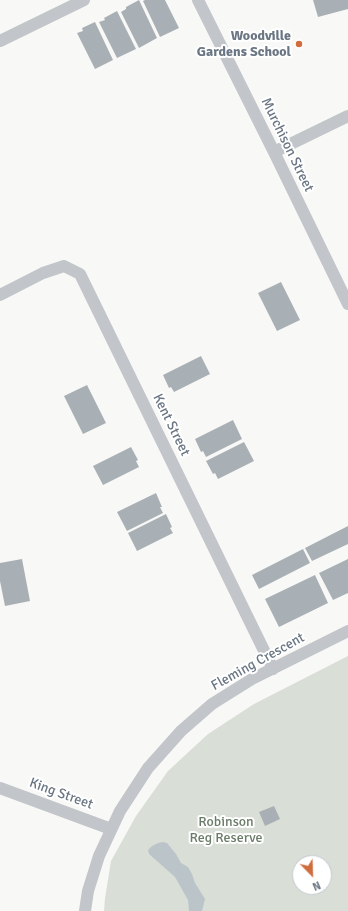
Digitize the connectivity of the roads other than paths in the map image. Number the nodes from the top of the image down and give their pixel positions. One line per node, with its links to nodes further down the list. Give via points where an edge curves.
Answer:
1 (84, 0): 3 (street)
2 (198, 0): 5 (street, Murchison Street)
3 (0, 41)
4 (348, 116): 5 (street)
5 (274, 152): 7 (street, Murchison Street)
6 (0, 295): 9 (street, Kent Street, via 43,273 64,266 80,274)
7 (348, 304)
8 (348, 631): 9 (street, Fleming Crescent)
9 (273, 669): 11 (street, Fleming Crescent, via 212,704 181,731 148,768)
10 (0, 788): 11 (street, King Street)
11 (111, 829): 12 (street, Fleming Crescent, via 99,856 88,891)
12 (85, 911)

